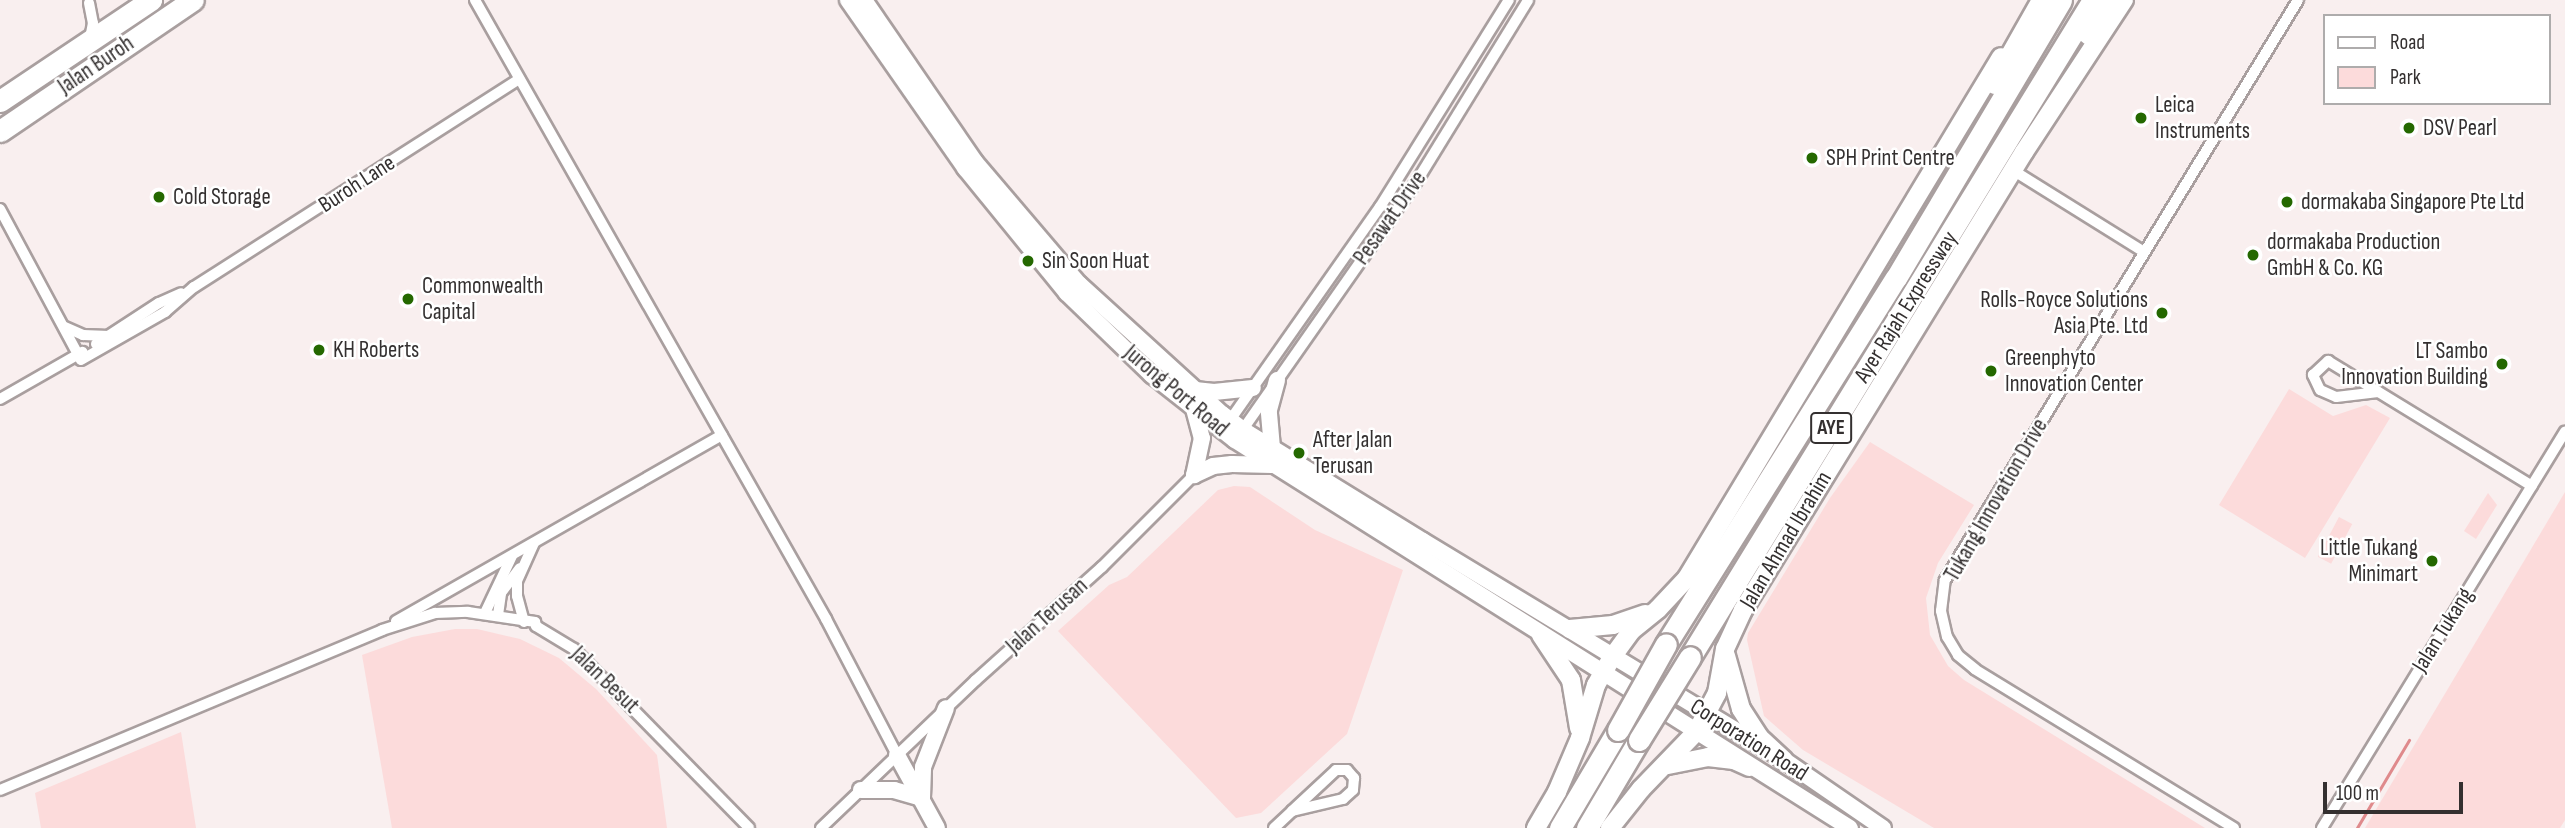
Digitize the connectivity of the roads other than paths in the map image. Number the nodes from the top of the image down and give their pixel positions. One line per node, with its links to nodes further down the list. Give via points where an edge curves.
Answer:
1 (151, 0): 15 (highway, Jalan Buroh)
2 (193, 0): 19 (highway, Jalan Buroh)
3 (475, 0): 17 (street)
4 (848, 0): 34 (main road, Jurong Port Road, via 965,168 1067,293)
5 (864, 0): 31 (main road, Jurong Port Road, via 975,162 1070,273)
6 (1509, 0): 30 (street, Pesawat Drive, via 1380,207)
7 (1528, 0): 29 (street, Pesawat Drive, via 1415,184)
8 (2042, 0): 22 (highway, via 1948,167 1938,187); 45 (main road, via 1985,78 1687,578)
9 (2061, 0): 22 (highway, Ayer Rajah Expressway / AYE)
10 (2094, 0): 21 (highway, Ayer Rajah Expressway / AYE)
11 (2111, 0): 21 (highway)
12 (2124, 0): 20 (main road, Jalan Ahmad Ibrahim)
13 (2298, 0): 24 (street, Tukang Innovation Drive)
14 (89, 2): 15 (street); 16 (street)
15 (111, 25): 16 (highway, Jalan Buroh)
16 (90, 40): 18 (highway, Jalan Buroh)
17 (519, 79): 25 (street, Buroh Lane); 37 (street)
18 (0, 101)
19 (0, 131)
20 (2014, 171): 24 (street); 52 (main road, Jalan Ahmad Ibrahim, via 1743,610)
21 (1973, 199): 72 (highway, Ayer Rajah Expressway / AYE, bridge)
22 (1938, 203): 71 (highway, Ayer Rajah Expressway / AYE, bridge, via 1889,290 1666,644)
23 (0, 209): 26 (street)
24 (2144, 252): 76 (street, Tukang Innovation Drive, via 1945,580 1941,611 1947,637 1958,655 1975,669)
25 (162, 308): 27 (street); 28 (street)
26 (63, 326): 27 (street, via 83,335); 28 (street)
27 (109, 336): 28 (street)
28 (78, 358): 33 (street)
29 (1277, 380): 35 (street, Pesawat Drive); 38 (main road, via 1269,410)
30 (1253, 388): 31 (main road); 35 (street, Pesawat Drive)
31 (1195, 390): 35 (main road, Jurong Port Road)
32 (2378, 392): 32 (street, via 2336,397 2320,390 2313,376 2328,360); 41 (street)
33 (0, 399)
34 (1194, 409): 35 (main road, Jurong Port Road); 40 (main road, via 1202,438)
35 (1233, 430): 38 (main road, Jurong Port Road); 39 (main road, Jurong Port Road); 40 (main road)
36 (2565, 432): 41 (street, Jalan Tukang)
37 (722, 435): 42 (street, Jalan Besut); 58 (street, via 827,619)
38 (1272, 448): 49 (main road, Jurong Port Road)
39 (1275, 465): 40 (main road); 51 (main road, Jurong Port Road)
40 (1202, 468): 54 (street, Jalan Terusan, via 1102,567)
41 (2532, 486): 77 (street, Jalan Tukang)
42 (534, 543): 43 (street, Jalan Besut); 44 (street)
43 (512, 555): 46 (street); 50 (street, Jalan Besut)
44 (522, 566): 47 (street, via 501,593); 48 (street, via 517,596)
45 (1658, 609): 49 (main road, via 1617,624); 53 (main road, via 1632,631)
46 (485, 613): 47 (street, Jalan Besut); 50 (street, Jalan Besut, via 435,613)
47 (498, 615): 48 (street, Jalan Besut)
48 (524, 622): 66 (street, Jalan Besut, via 536,622 583,656)
49 (1570, 629): 53 (main road, Jurong Port Road)
50 (382, 630): 62 (street, Jalan Besut)
51 (1541, 635): 53 (main road, Jurong Port Road); 57 (main road, via 1571,680)
52 (1725, 649): 55 (main road, Jalan Ahmad Ibrahim, via 1717,693); 59 (main road, via 1741,709 1759,737)
53 (1608, 664): 55 (main road, Corporation Road); 56 (main road, Corporation Road); 57 (main road, via 1588,705)
54 (946, 708): 58 (street, Jalan Terusan); 64 (main road, via 923,767)
55 (1708, 713): 56 (main road, Jalan Ahmad Ibrahim); 59 (main road, Corporation Road)
56 (1698, 731): 60 (main road, Jalan Ahmad Ibrahim); 61 (main road, Corporation Road)
57 (1580, 738): 70 (main road)
58 (897, 755): 63 (street, Jalan Terusan); 64 (main road)
59 (1784, 760): 75 (main road, Corporation Road)
60 (1668, 765): 61 (main road, via 1709,757); 73 (main road, Jalan Ahmad Ibrahim)
61 (1750, 766): 74 (main road, Corporation Road)
62 (0, 790)
63 (861, 790): 64 (main road, via 894,790); 67 (street, Jalan Terusan)
64 (922, 798): 68 (main road)
65 (1292, 811): 65 (street, via 1336,770 1347,770 1354,778 1353,790 1343,799); 69 (street)
66 (750, 828)
67 (821, 828)
68 (937, 828)
69 (1274, 828)
70 (1536, 828)
71 (1560, 828)
72 (1587, 828)
73 (1610, 828)
74 (1850, 828)
75 (1884, 828)
76 (2234, 828)
77 (2322, 828)

